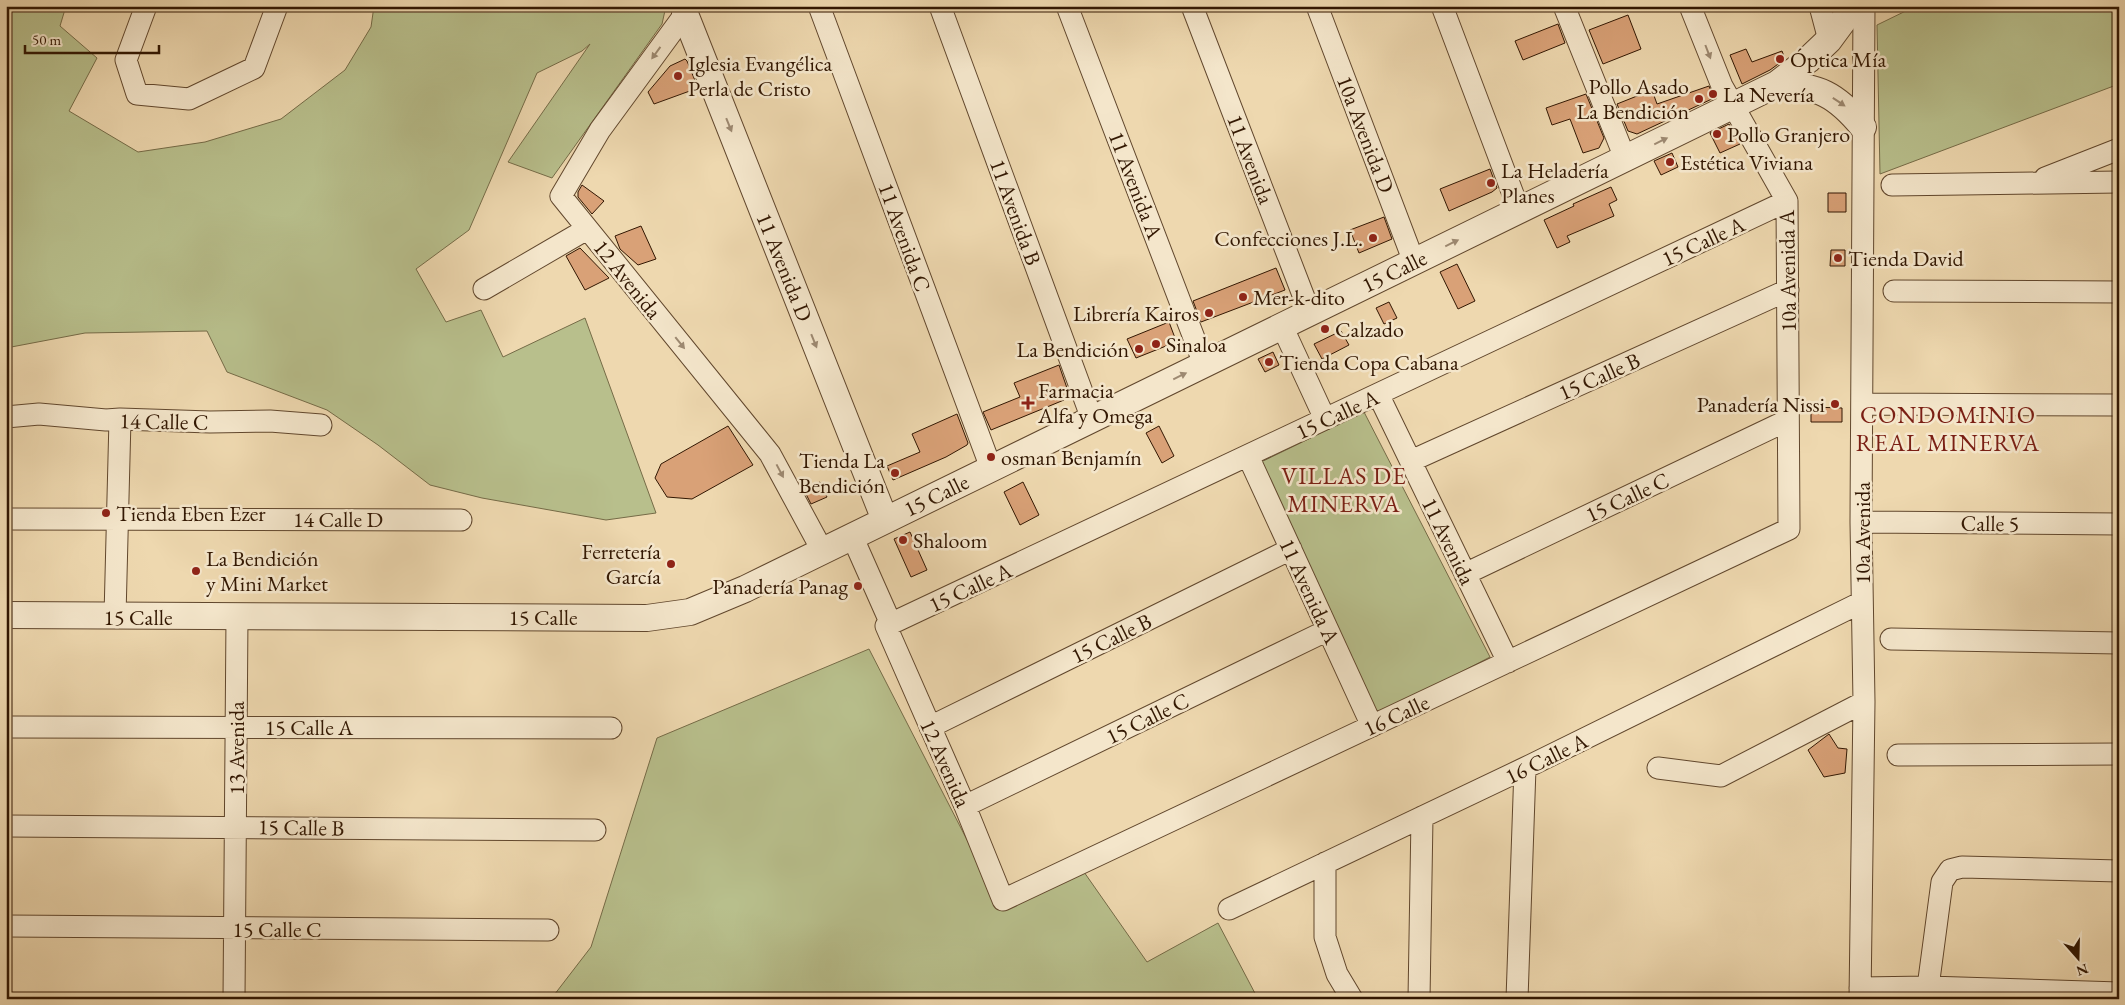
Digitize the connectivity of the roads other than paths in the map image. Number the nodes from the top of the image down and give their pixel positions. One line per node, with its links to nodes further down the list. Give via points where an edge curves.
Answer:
1 (146, 6): 2 (street, via 126,60 136,94 189,99 254,68)
2 (277, 6)
3 (819, 6): 47 (street, 11 Avenida C)
4 (940, 6): 41 (street, 11 Avenida B)
5 (1067, 6): 34 (street, 11 Avenida A)
6 (1192, 6): 32 (street, 11 Avenida)
7 (1317, 6): 27 (street, 10a Avenida D)
8 (1442, 6): 25 (street)
9 (1564, 6): 20 (street)
10 (1690, 6): 17 (street, 10a Avenida A, one-way to 17, via 1722,86)
11 (1820, 6): 15 (street)
12 (1854, 6): 15 (street, 15 Calle)
13 (1864, 6): 18 (street, 10a Avenida)
14 (686, 10): 26 (street, 12 Avenida, one-way to 26, via 600,130 562,196); 51 (street, 11 Avenida D, one-way to 51)
15 (1828, 40): 16 (street, 15 Calle)
16 (1777, 84): 17 (street, 15 Calle); 18 (street, one-way to 18, via 1802,85 1826,93 1847,107)
17 (1733, 105): 20 (street, 15 Calle, one-way to 17); 24 (street, 10a Avenida A)
18 (1863, 127): 37 (street, 10a Avenida)
19 (2119, 149): 21 (street)
20 (1625, 158): 25 (street, 15 Calle)
21 (2033, 182): 22 (street); 23 (street)
22 (2119, 182)
23 (1892, 185)
24 (1787, 201): 29 (street, 10a Avenida A); 35 (street, 15 Calle A)
25 (1519, 210): 27 (street, 15 Calle, one-way to 25)
26 (587, 229): 28 (street); 57 (street, 12 Avenida, one-way to 57, via 770,454)
27 (1414, 262): 32 (street, 15 Calle)
28 (484, 288)
29 (1788, 290): 43 (street, 10a Avenida A); 46 (street, 15 Calle B)
30 (1894, 291): 31 (street)
31 (2119, 292)
32 (1310, 313): 33 (street, 15 Calle)
33 (1282, 326): 34 (street, 15 Calle); 42 (street)
34 (1204, 364): 41 (street, 15 Calle, one-way to 34)
35 (1378, 394): 42 (street, 15 Calle A); 46 (street, 11 Avenida)
36 (2119, 405): 37 (street)
37 (1862, 411): 39 (street); 52 (street, 10a Avenida)
38 (6, 417): 40 (street, 14 Calle C, via 39,414)
39 (2119, 418)
40 (120, 419): 44 (street, 14 Calle C, via 270,420); 49 (street)
41 (1092, 419): 47 (street, 15 Calle)
42 (1325, 419): 45 (street, 15 Calle A)
43 (1788, 420): 54 (street, 10a Avenida A); 58 (street, 15 Calle C)
44 (321, 425)
45 (1248, 456): 56 (street, 11 Avenida A); 63 (street, 15 Calle A)
46 (1411, 462): 58 (street, 11 Avenida)
47 (991, 468): 51 (street, 15 Calle)
48 (6, 519): 49 (street, 14 Calle D)
49 (118, 519): 50 (street, 14 Calle D); 61 (street)
50 (461, 520)
51 (885, 520): 55 (street, 15 Calle)
52 (1861, 522): 53 (street, Calle 5); 59 (street, 10a Avenida)
53 (2119, 524)
54 (1789, 529): 67 (street, 16 Calle)
55 (852, 536): 57 (street, 15 Calle); 63 (street, 12 Avenida)
56 (1291, 549): 64 (street, 11 Avenida A); 72 (street, 15 Calle B)
57 (822, 550): 62 (street, 15 Calle, via 690,612 647,618)
58 (1465, 574): 67 (street, 11 Avenida)
59 (1862, 602): 68 (street, 10a Avenida); 76 (street, 16 Calle A)
60 (6, 615): 61 (street, 15 Calle)
61 (115, 616): 62 (street, 15 Calle)
62 (237, 617): 71 (street, 13 Avenida)
63 (889, 625): 72 (street, 12 Avenida)
64 (1328, 630): 69 (street, 11 Avenida A); 78 (street, 15 Calle C)
65 (1890, 639): 66 (street)
66 (2119, 643)
67 (1508, 662): 69 (street, 16 Calle)
68 (1864, 702): 77 (street, via 1721,776); 91 (street, 10a Avenida)
69 (1372, 726): 85 (street, 16 Calle)
70 (6, 727): 71 (street, 15 Calle A)
71 (236, 727): 73 (street, 15 Calle A); 81 (street, 13 Avenida)
72 (930, 727): 78 (street, 12 Avenida)
73 (611, 728)
74 (2119, 754): 75 (street)
75 (1898, 755)
76 (1525, 768): 79 (street, 16 Calle A); 96 (street)
77 (1658, 768)
78 (965, 806): 85 (street, 12 Avenida)
79 (1422, 817): 83 (street, 16 Calle A); 95 (street)
80 (6, 826): 81 (street, 15 Calle B)
81 (236, 826): 82 (street, 15 Calle B); 88 (street, 13 Avenida)
82 (595, 830)
83 (1325, 863): 86 (street, 16 Calle A); 94 (street, via 1325,937 1338,974)
84 (2119, 871): 90 (street, via 1962,867 1950,870 1942,882)
85 (1003, 900)
86 (1229, 909)
87 (6, 926): 88 (street, 15 Calle C)
88 (235, 929): 89 (street, 15 Calle C); 93 (street, 13 Avenida)
89 (548, 930)
90 (1928, 987): 91 (street); 92 (street)
91 (1860, 993)
92 (2119, 993)
93 (234, 999)
94 (1352, 999)
95 (1419, 999)
96 (1517, 999)

